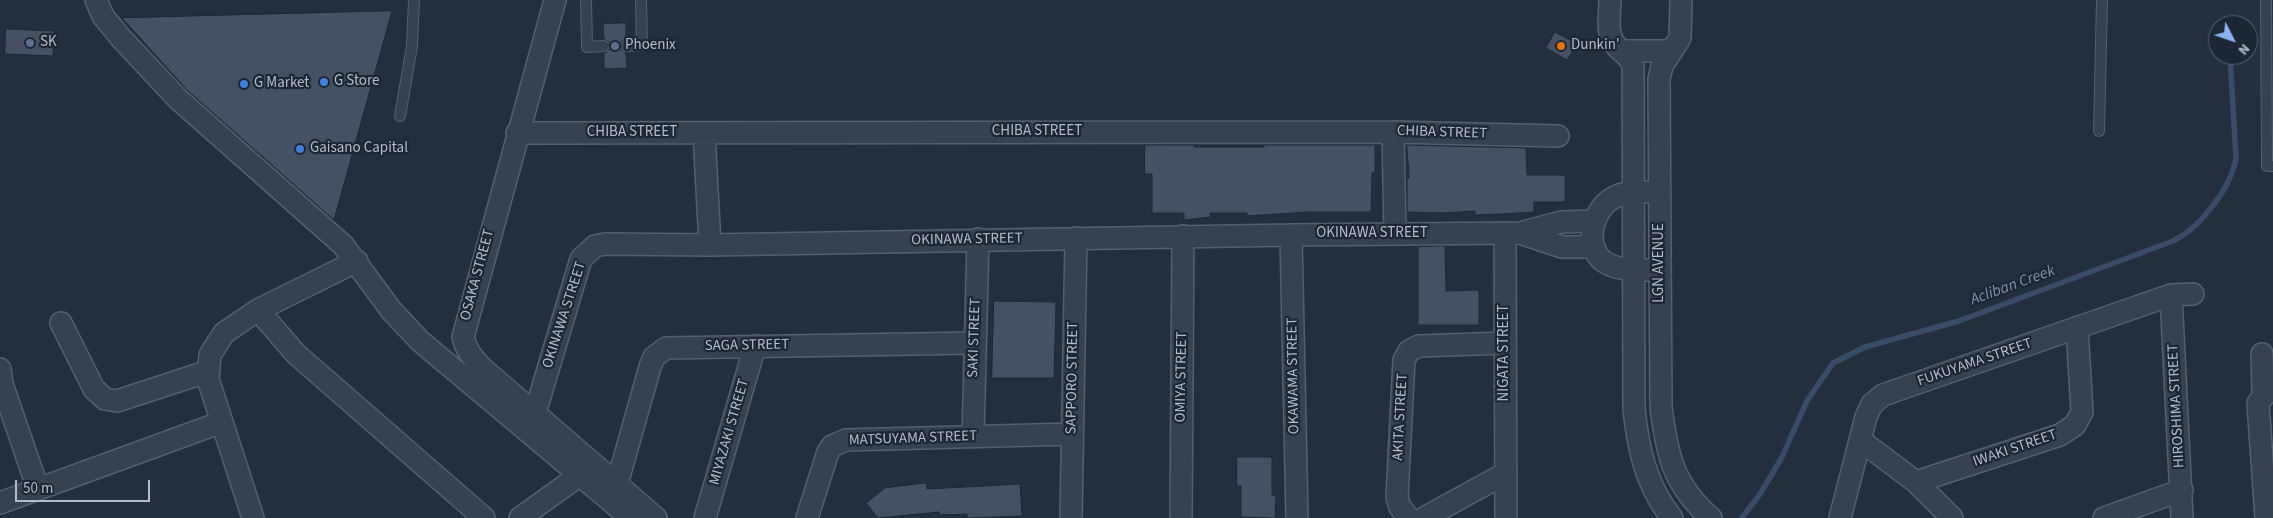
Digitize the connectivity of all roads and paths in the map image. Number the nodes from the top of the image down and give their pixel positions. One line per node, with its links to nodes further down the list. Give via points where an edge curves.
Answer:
1 (96, 0): 33 (street, via 120,37 164,85 324,227)
2 (414, 0): 15 (lane, via 412,46)
3 (586, 0): 10 (lane, via 587,47)
4 (642, 0): 11 (lane, via 642,45)
5 (1610, 0): 13 (street, LGN AVENUE, via 1610,31 1615,45)
6 (1681, 0): 12 (street, LGN AVENUE, via 1680,38)
7 (2102, 0): 16 (lane)
8 (2266, 0): 14 (lane)
9 (553, 7): 18 (street, OSAKA STREET)
10 (604, 46)
11 (626, 46)
12 (1672, 50): 13 (street); 23 (street, LGN AVENUE, via 1662,66 1659,79)
13 (1623, 51): 22 (street, LGN AVENUE, via 1631,58 1633,68)
14 (2270, 56): 21 (lane, via 2267,166)
15 (400, 116)
16 (2099, 131)
17 (1393, 132): 19 (street, CHIBA STREET); 20 (street, CHIBA STREET); 26 (street)
18 (517, 133): 19 (street, CHIBA STREET); 50 (street, OSAKA STREET, via 463,337 471,356)
19 (704, 133): 31 (street)
20 (1558, 136)
21 (2273, 166)
22 (1633, 192): 23 (street); 24 (street, via 1604,204); 34 (street, LGN AVENUE)
23 (1660, 192): 35 (street, LGN AVENUE)
24 (1594, 220): 27 (street, via 1561,222); 32 (street)
25 (1291, 234): 26 (street, OKINAWA STREET); 28 (street, OKINAWA STREET); 75 (street, OKAWAMA STREET)
26 (1395, 234): 27 (street, OKINAWA STREET)
27 (1512, 234): 32 (street, via 1562,247); 42 (street, NIGATA STREET)
28 (1184, 236): 29 (street, OKINAWA STREET); 74 (street, OMIYA STREET)
29 (1076, 238): 30 (street, OKINAWA STREET); 52 (street, SAPPORO STREET)
30 (978, 239): 31 (street, OKINAWA STREET); 41 (street, SAKI STREET)
31 (710, 245): 50 (street, OKINAWA STREET, via 605,244 587,251 577,269)
32 (1594, 247): 34 (street, via 1604,261)
33 (357, 261): 38 (street); 57 (street, via 391,310 420,341)
34 (1633, 270): 35 (street); 47 (street, LGN AVENUE)
35 (1660, 270): 48 (street, LGN AVENUE)
36 (2193, 294): 37 (street, FUKUYAMA STREET)
37 (2171, 295): 40 (street, FUKUYAMA STREET); 62 (street, HIROSHIMA STREET)
38 (258, 310): 46 (street, via 224,333 210,355); 67 (street, via 296,354)
39 (61, 323): 46 (street, via 90,382 105,399 117,401)
40 (2076, 328): 54 (street, FUKUYAMA STREET, via 1883,396 1869,409); 58 (street, IWAKI STREET, via 2082,412 2075,425 2060,435)
41 (975, 343): 43 (street, SAGA STREET); 53 (street, SAKI STREET)
42 (1505, 343): 56 (street, NIGATA STREET); 76 (street, AKITA STREET, via 1419,346 1404,360 1397,498 1400,508)
43 (755, 346): 59 (street, SAGA STREET, via 675,347 660,352 650,367); 71 (street, MIYAZAKI STREET)
44 (2262, 354): 49 (street)
45 (0, 369): 60 (street, via 2,384)
46 (209, 371): 51 (street, via 208,379)
47 (1634, 393): 48 (street); 64 (street, LGN AVENUE, via 1637,437 1650,484)
48 (1661, 393): 61 (street, LGN AVENUE, via 1664,432 1675,474)
49 (2265, 397): 55 (street)
50 (535, 413): 59 (street, OSAKA STREET)
51 (222, 422): 60 (street); 66 (street)
52 (1072, 434): 53 (street, MATSUYAMA STREET); 73 (street, SAPPORO STREET)
53 (973, 436): 72 (street, MATSUYAMA STREET, via 838,442 828,452)
54 (1860, 440): 58 (street); 79 (street, FUKUYAMA STREET)
55 (2268, 467): 83 (street)
56 (1506, 473): 77 (street); 78 (street, NIGATA STREET)
57 (580, 475): 68 (street); 69 (street)
58 (1916, 482): 80 (street)
59 (617, 484): 70 (street, OSAKA STREET)
60 (38, 489): 63 (street)
61 (1684, 490): 64 (street); 65 (street, LGN AVENUE)
62 (2182, 490): 81 (street); 82 (street, HIROSHIMA STREET)
63 (0, 503)
64 (1666, 511)
65 (1706, 514)
66 (253, 518)
67 (484, 518)
68 (520, 518)
69 (631, 518)
70 (656, 518)
71 (705, 518)
72 (807, 518)
73 (1071, 518)
74 (1181, 518)
75 (1297, 518)
76 (1409, 518)
77 (1424, 518)
78 (1506, 518)
79 (1840, 518)
80 (1952, 518)
81 (2104, 518)
82 (2182, 518)
83 (2266, 518)

